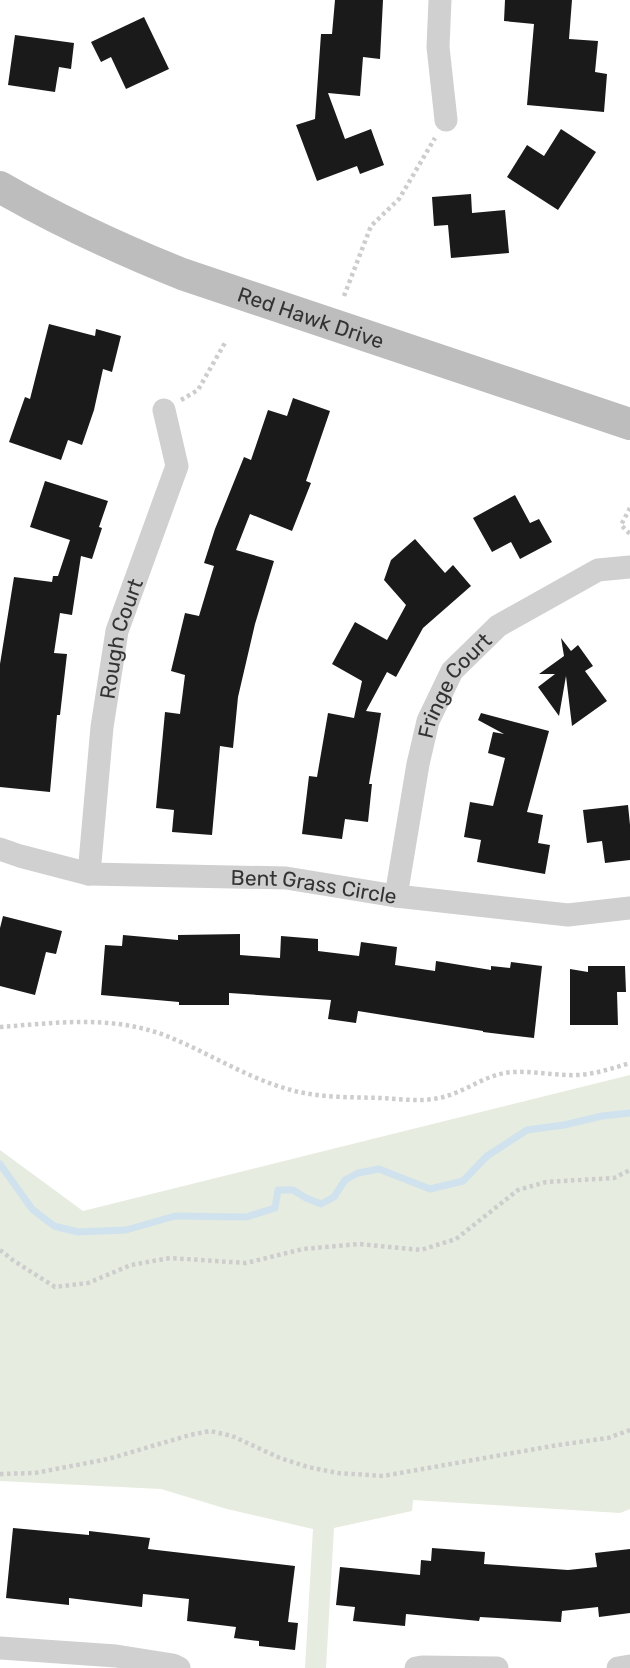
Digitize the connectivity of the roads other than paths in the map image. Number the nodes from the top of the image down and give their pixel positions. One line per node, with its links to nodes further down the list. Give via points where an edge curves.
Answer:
1 (440, 0): 2 (street, via 438,47)
2 (446, 120)
3 (0, 187): 5 (street, Red Hawk Drive, via 61,221 183,274)
4 (164, 410): 8 (street, Rough Court, via 177,466 117,631 102,727)
5 (630, 424)
6 (630, 568): 9 (street, Fringe Court, via 598,570 498,626 452,671 428,721)
7 (0, 849): 8 (street, Bent Grass Circle)
8 (89, 874): 9 (street, Bent Grass Circle, via 286,878)
9 (396, 896): 10 (street, Bent Grass Circle, via 568,915)
10 (630, 908)
11 (0, 1648): 13 (street, via 116,1656)
12 (630, 1666): 16 (street)
13 (179, 1668)
14 (416, 1668): 15 (street)
15 (497, 1668)
16 (618, 1668)

